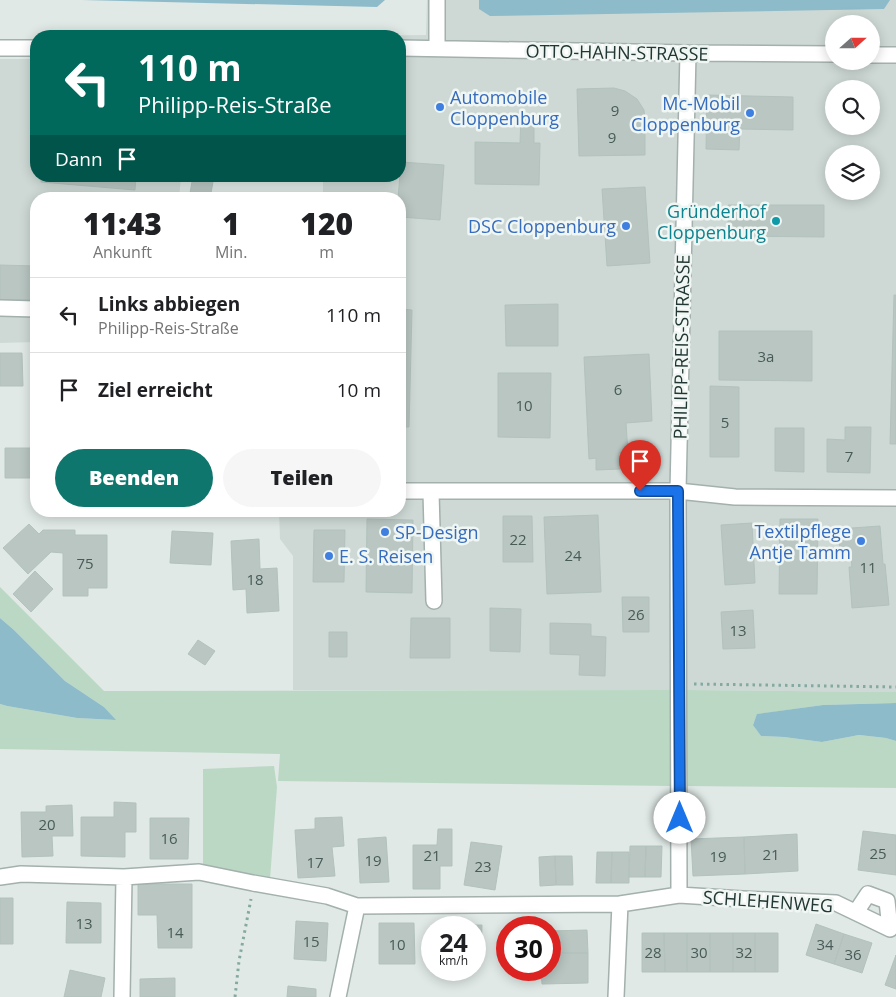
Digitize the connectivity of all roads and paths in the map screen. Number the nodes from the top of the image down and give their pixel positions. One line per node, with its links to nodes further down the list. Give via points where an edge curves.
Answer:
1 (437, 0): 5 (street)
2 (0, 48): 3 (street)
3 (30, 48)
4 (406, 48): 5 (street, OTTO-HAHN-STRASSE)
5 (437, 48): 6 (street, OTTO-HAHN-STRASSE)
6 (688, 53): 7 (street, OTTO-HAHN-STRASSE); 13 (street, PHILIPP-REIS-STRASSE)
7 (825, 54)
8 (880, 55): 9 (street)
9 (896, 55)
10 (0, 308): 11 (street)
11 (30, 309)
12 (406, 491): 14 (street)
13 (678, 491): 14 (street); 15 (street, via 735,497); 17 (street, SCHLEHENWEG)
14 (431, 492): 16 (street)
15 (896, 498)
16 (434, 601)
17 (680, 684): 18 (path); 22 (street, SCHLEHENWEG)
18 (896, 687)
19 (0, 877): 20 (street, SCHLEHENWEG, via 21,874)
20 (124, 877): 21 (street, SCHLEHENWEG, via 199,872); 26 (street)
21 (253, 883): 24 (street, SCHLEHENWEG, via 327,896); 27 (path)
22 (679, 895): 23 (street, SCHLEHENWEG); 25 (street, SCHLEHENWEG, via 836,903)
23 (620, 904): 24 (street, SCHLEHENWEG); 29 (street)
24 (357, 906): 28 (street)
25 (856, 912)
26 (122, 997)
27 (236, 997)
28 (338, 997)
29 (616, 997)

